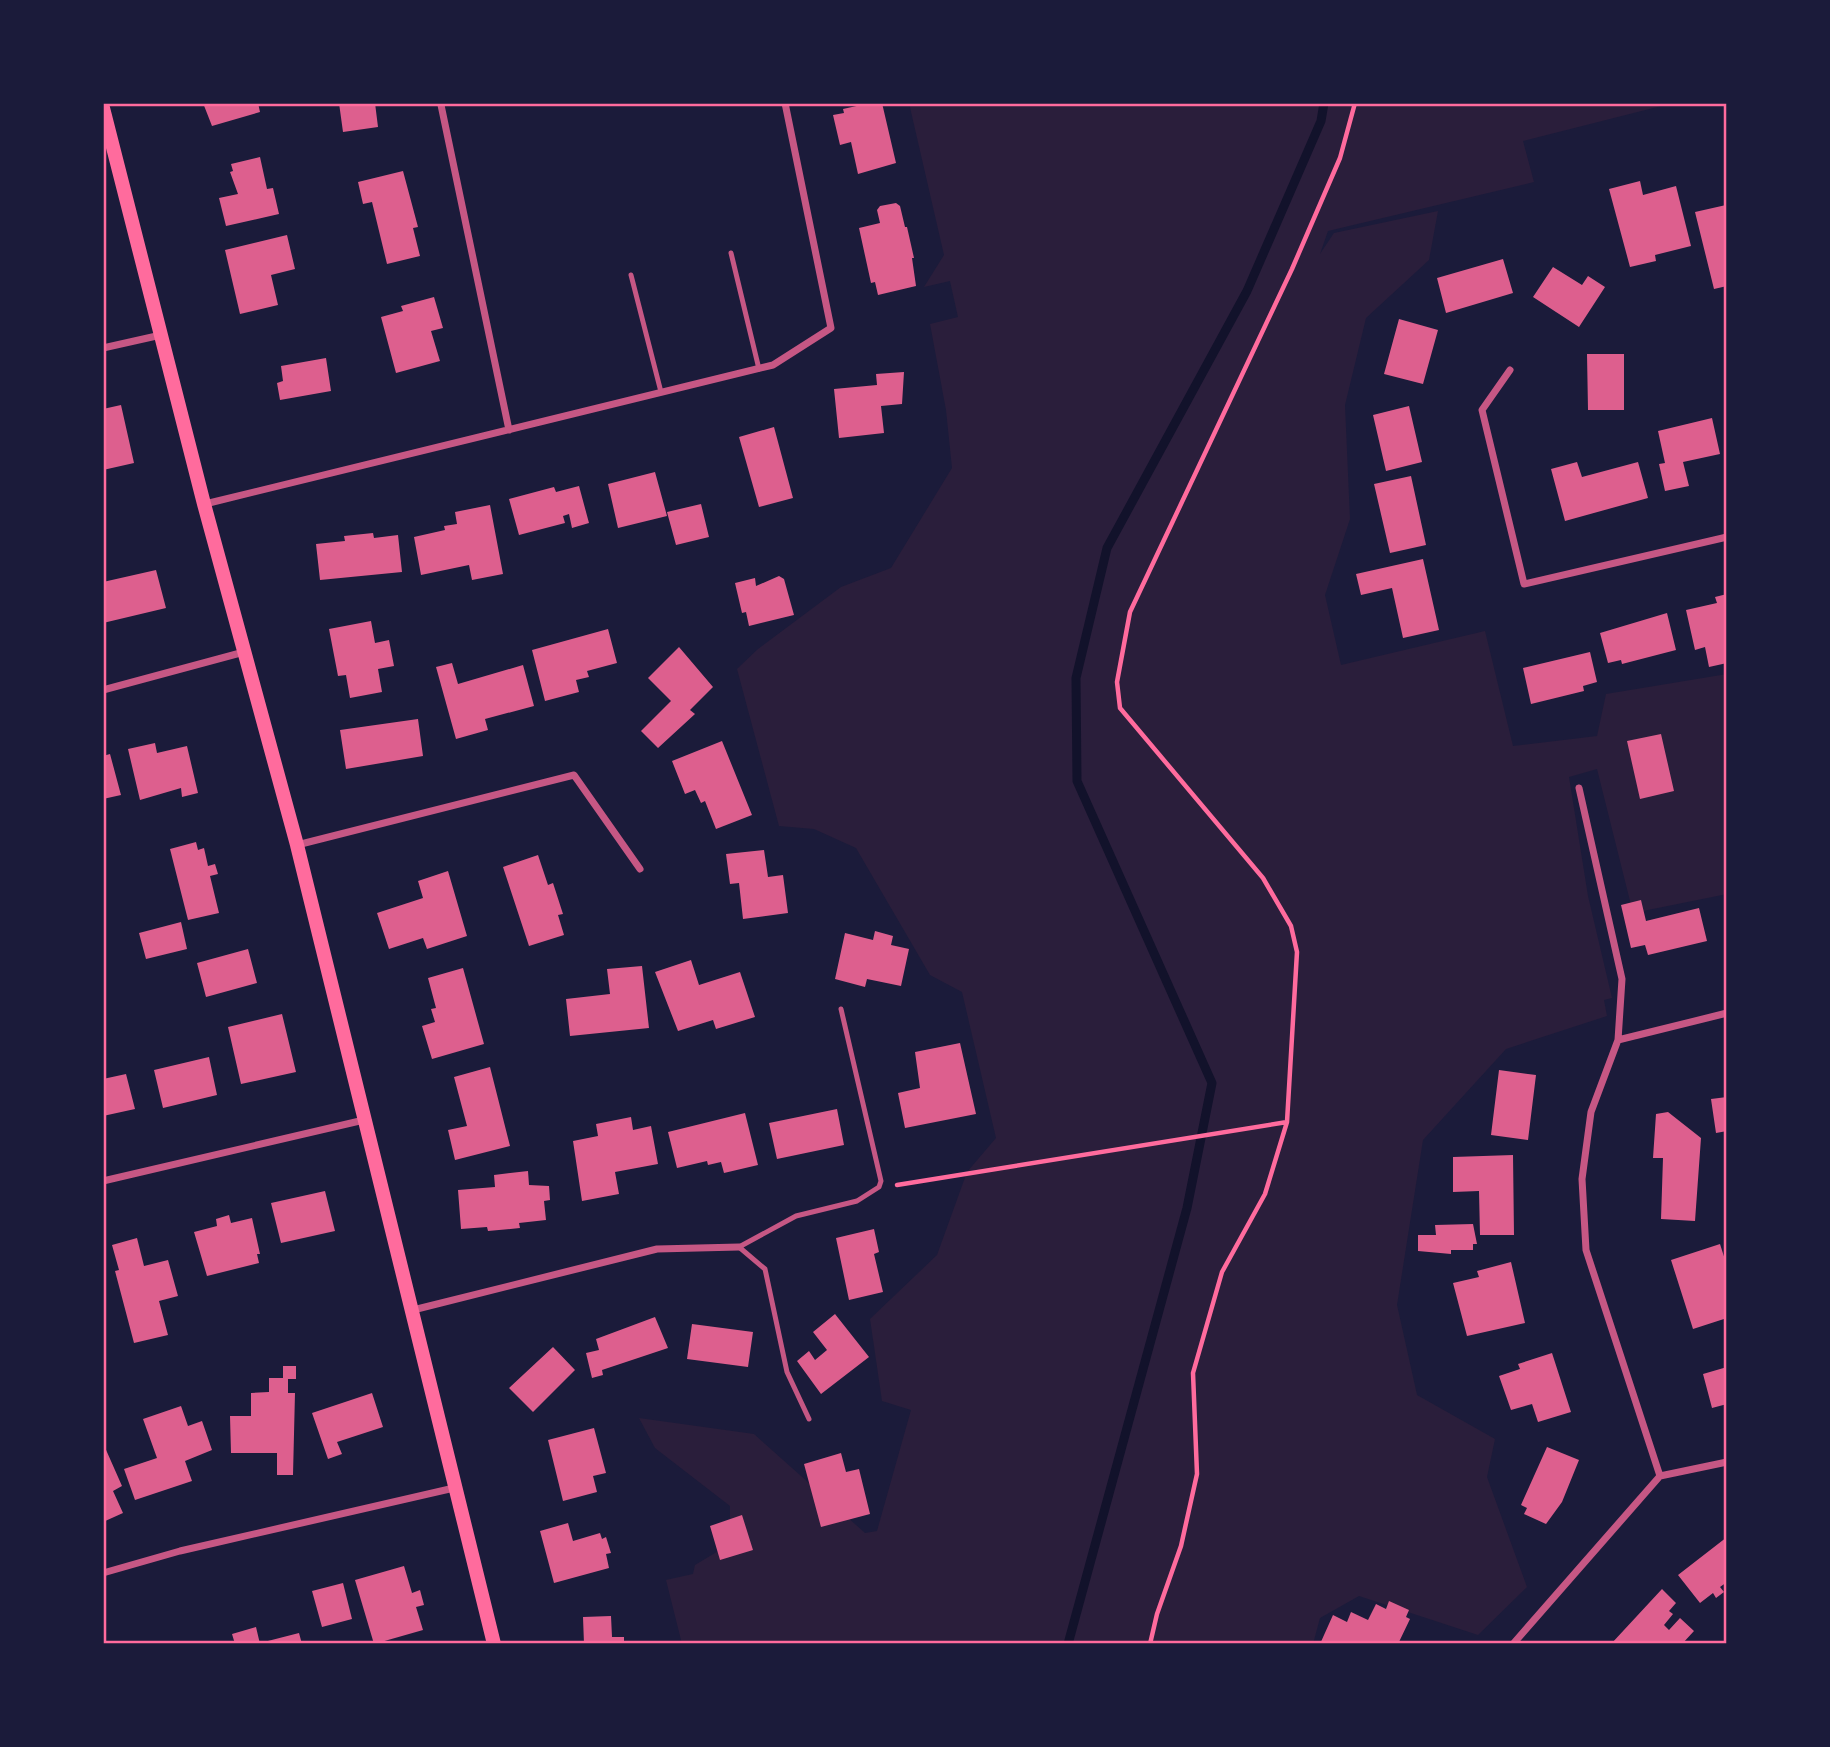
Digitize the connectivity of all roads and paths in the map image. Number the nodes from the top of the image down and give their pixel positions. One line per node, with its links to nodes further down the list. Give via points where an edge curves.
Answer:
1 (785, 103): 9 (street, via 831,328)
2 (1356, 103): 24 (path, via 1340,158 1292,269 1130,612 1117,682 1120,708 1263,878 1291,926 1297,952)
3 (441, 105): 12 (street)
4 (103, 108): 7 (main road)
5 (731, 253): 9 (lane)
6 (631, 275): 11 (lane)
7 (161, 335): 8 (street); 13 (main road)
8 (103, 348)
9 (760, 369): 11 (street)
10 (1510, 370): 14 (street, via 1482,410 1524,584)
11 (661, 392): 12 (street)
12 (509, 430): 13 (street)
13 (204, 504): 15 (main road)
14 (1727, 537)
15 (244, 652): 16 (street); 18 (main road)
16 (103, 690)
17 (1579, 788): 22 (street, via 1622,979)
18 (297, 845): 19 (street, via 573,775); 23 (main road)
19 (640, 869)
20 (841, 1009): 26 (lane)
21 (1727, 1013): 22 (street)
22 (1618, 1040): 31 (street, via 1591,1112 1582,1179 1587,1250)
23 (364, 1120): 25 (street); 28 (main road)
24 (1287, 1122): 26 (path); 35 (path, via 1265,1194 1222,1272 1193,1373 1197,1474 1181,1546)
25 (103, 1181)
26 (879, 1188): 27 (lane, via 857,1200 796,1216)
27 (739, 1247): 28 (street, via 657,1250); 29 (lane, via 765,1269 787,1372)
28 (413, 1310): 32 (main road)
29 (809, 1419)
30 (1727, 1462): 31 (street)
31 (1661, 1476): 36 (street)
32 (454, 1488): 33 (street); 34 (main road)
33 (103, 1573)
34 (494, 1644)
35 (1150, 1644)
36 (1513, 1644)

